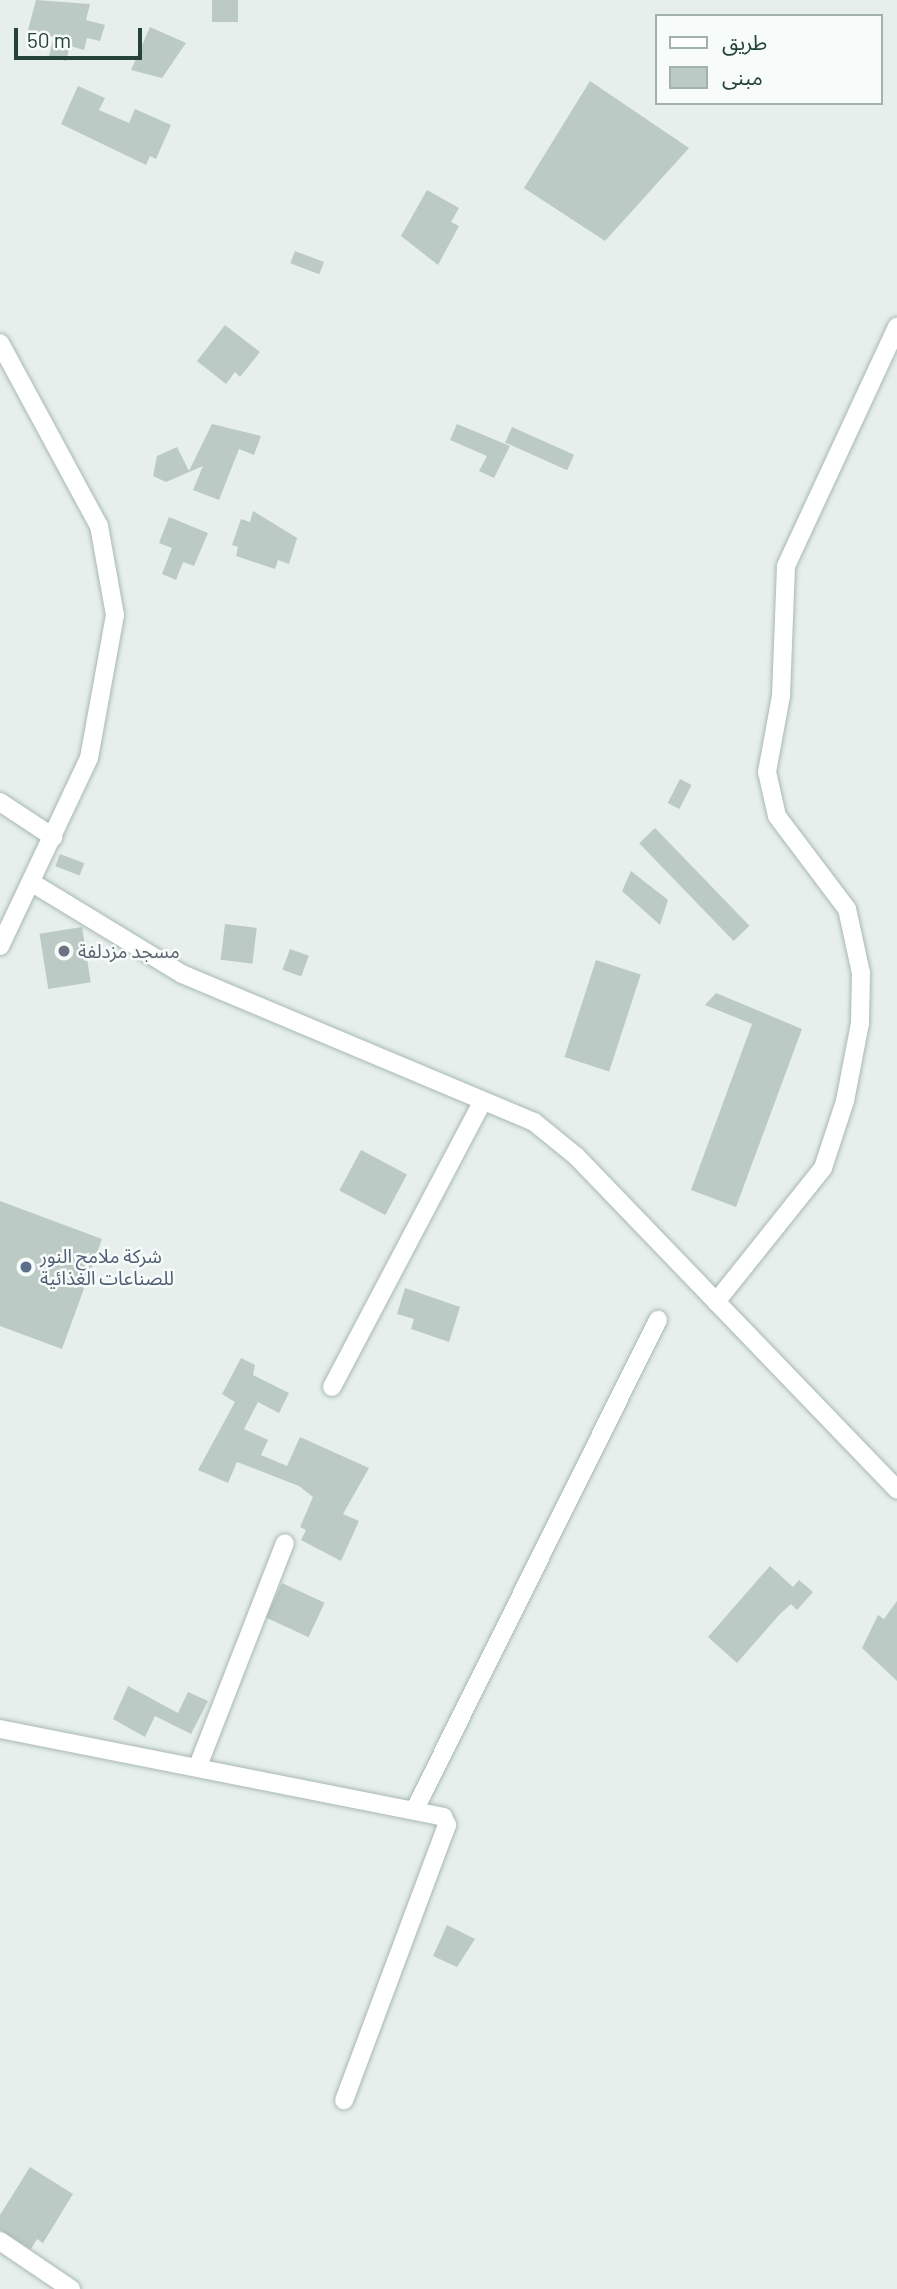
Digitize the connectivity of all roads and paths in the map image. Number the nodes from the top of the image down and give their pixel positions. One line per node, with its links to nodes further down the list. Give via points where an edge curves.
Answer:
1 (897, 327): 8 (street, via 786,566 781,696 767,772 777,816 847,909 861,973 860,1023 823,1168)
2 (0, 343): 4 (street, via 99,526 115,615 89,758)
3 (0, 802): 4 (street)
4 (53, 837): 5 (street)
5 (34, 884): 6 (street); 7 (street, via 182,974)
6 (0, 946)
7 (482, 1102): 8 (street, via 555,1137); 10 (street)
8 (716, 1302): 11 (street)
9 (658, 1320): 15 (street)
10 (332, 1387)
11 (897, 1489)
12 (285, 1543): 14 (street)
13 (1, 1732): 14 (street)
14 (198, 1766): 15 (street)
15 (416, 1807): 16 (street, via 443,1817 447,1825)
16 (344, 2100)
17 (0, 2241): 18 (street)
18 (71, 2289)

